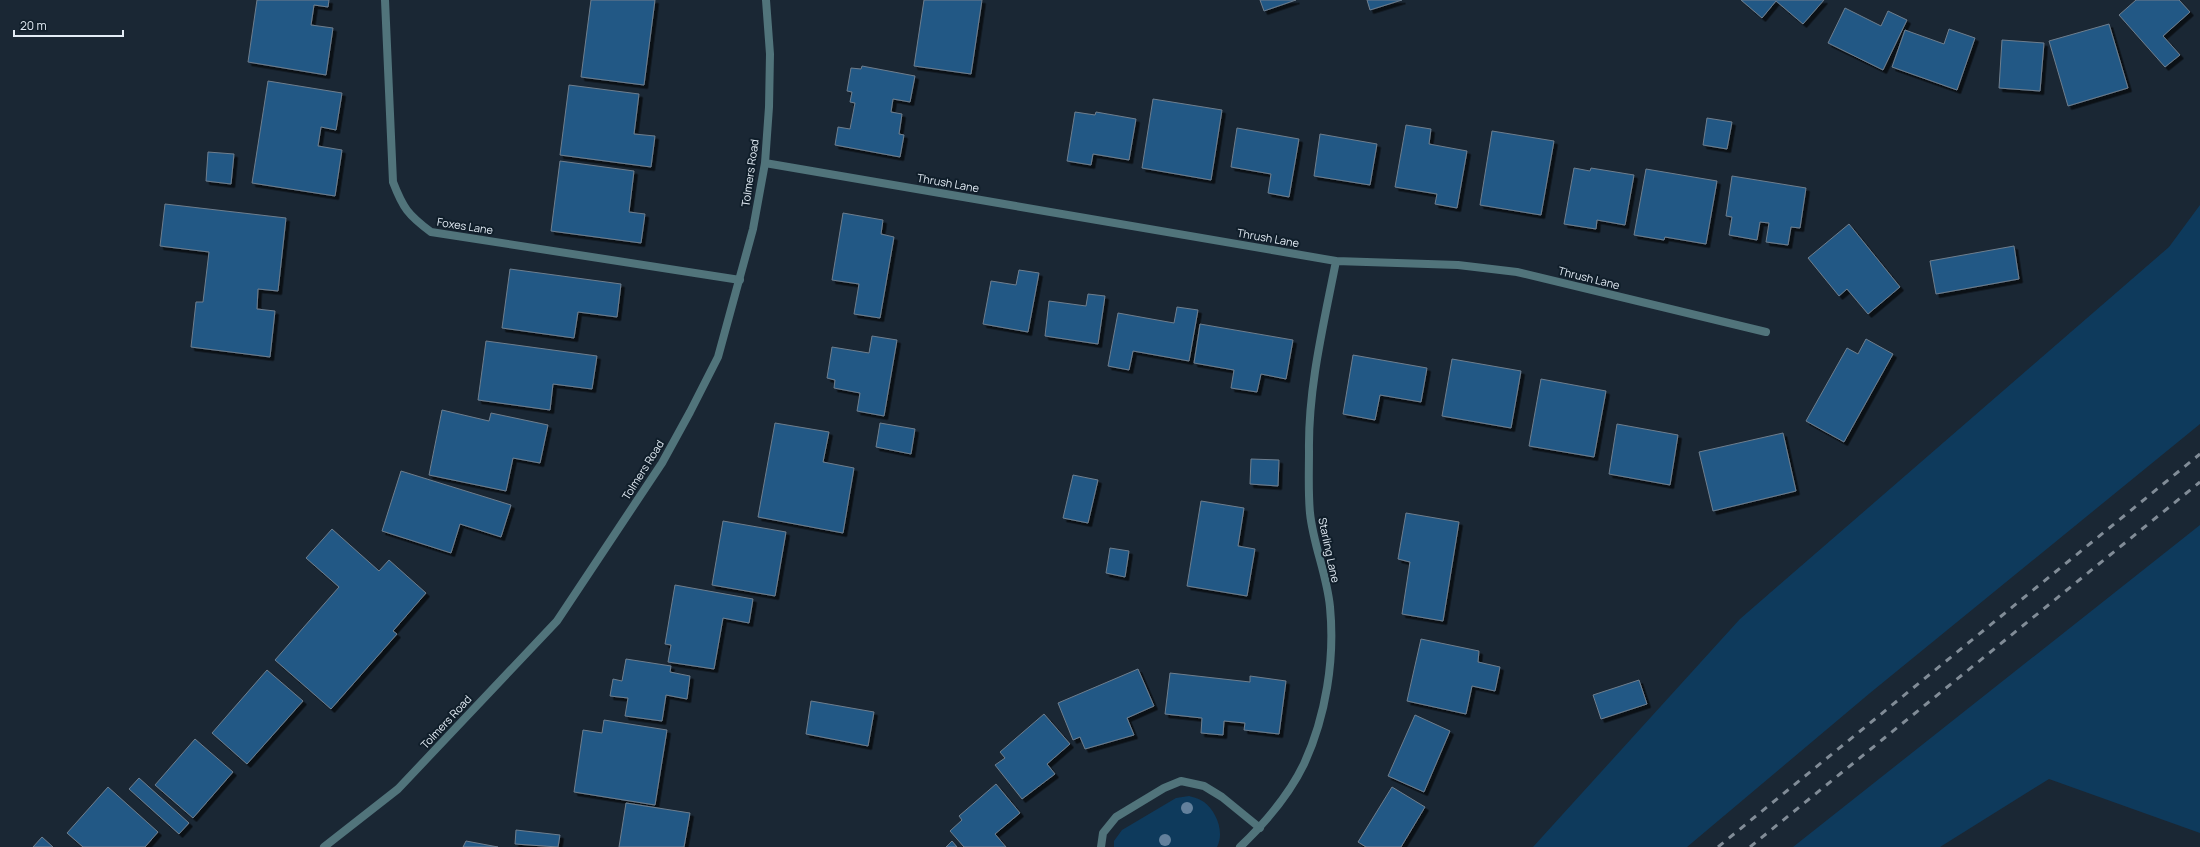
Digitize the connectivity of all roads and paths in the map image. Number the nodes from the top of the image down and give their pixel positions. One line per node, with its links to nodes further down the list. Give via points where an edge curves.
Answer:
1 (384, 0): 5 (street, Foxes Lane, via 393,182 401,202 412,218 431,232)
2 (766, 0): 3 (street, Tolmers Road, via 770,54)
3 (765, 164): 4 (street, Thrush Lane); 5 (street, Tolmers Road)
4 (1336, 261): 6 (street, Thrush Lane, via 1458,265 1516,272); 7 (street, Starling Lane, via 1315,377 1308,448 1310,513 1330,606 1331,653 1325,703 1304,764)
5 (740, 280): 8 (street, Tolmers Road, via 718,357 686,419 662,463 557,621 398,789)
6 (1766, 332)
7 (1260, 828): 9 (street, via 1204,786 1180,781 1116,817 1103,833); 10 (street, Starling Lane)
8 (324, 847)
9 (1101, 847)
10 (1240, 847)

